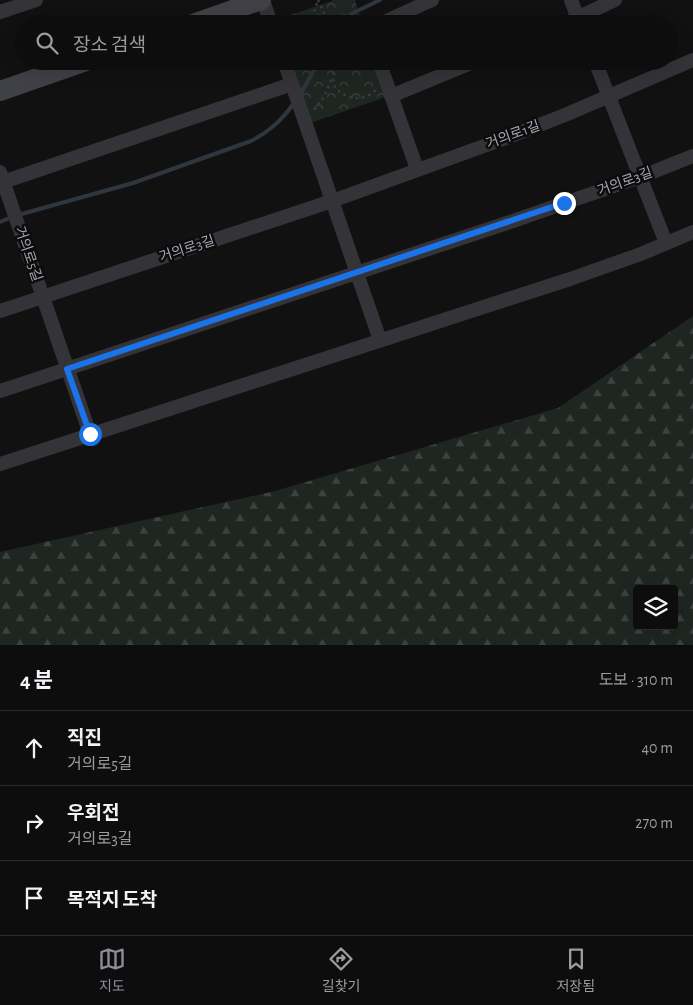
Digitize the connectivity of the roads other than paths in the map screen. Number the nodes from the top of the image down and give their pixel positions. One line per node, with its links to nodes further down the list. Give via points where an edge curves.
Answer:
1 (36, 0): 6 (street)
2 (262, 0): 7 (street); 8 (street)
3 (432, 0): 9 (street)
4 (571, 0): 10 (street)
5 (615, 0): 11 (street)
6 (0, 12)
7 (219, 15)
8 (268, 15)
9 (400, 15)
10 (577, 15)
11 (589, 15)
12 (693, 60): 13 (street, 거의로1길)
13 (678, 66)
14 (61, 70): 21 (street)
15 (287, 70): 20 (street)
16 (382, 70): 22 (street)
17 (454, 70): 22 (street)
18 (598, 70): 23 (street)
19 (669, 70): 23 (street, 거의로1길)
20 (292, 84): 27 (street); 28 (street)
21 (0, 92)
22 (391, 96): 25 (street)
23 (608, 96): 25 (street, 거의로1길); 26 (street)
24 (693, 156): 26 (street, 거의로3길)
25 (417, 169): 28 (street, 거의로1길)
26 (640, 177): 30 (street); 31 (street, 거의로3길)
27 (1, 179): 32 (street, 거의로5길)
28 (332, 201): 31 (street); 32 (street, 거의로3길)
29 (693, 232): 30 (street)
30 (666, 243): 34 (street, via 570,279)
31 (357, 274): 34 (street); 35 (street, 거의로3길)
32 (42, 297): 33 (street, 거의로5길); 35 (street, 거의로5길)
33 (0, 311)
34 (380, 340): 37 (street)
35 (67, 369): 36 (street); 37 (street, 거의로5길)
36 (0, 391)
37 (90, 434): 38 (street)
38 (0, 464)

